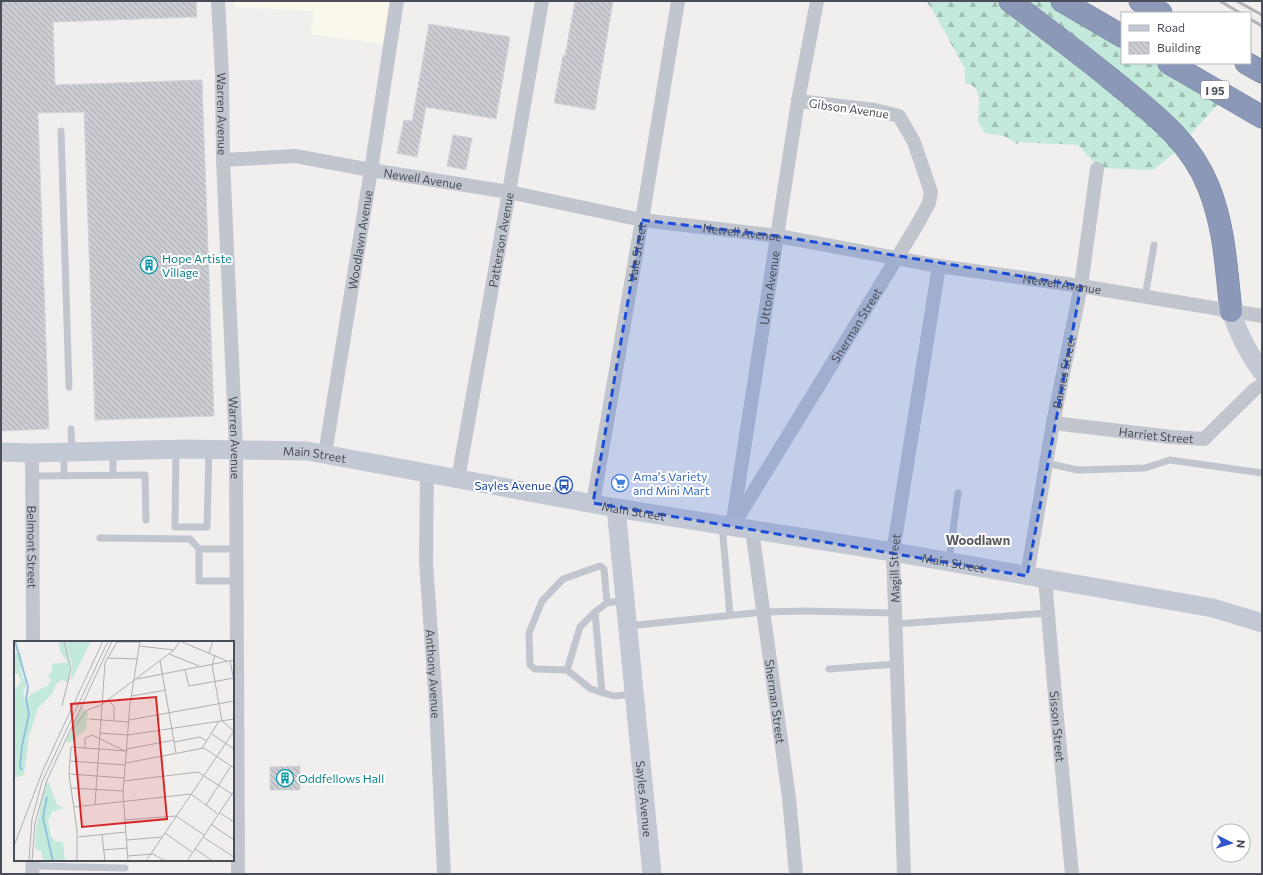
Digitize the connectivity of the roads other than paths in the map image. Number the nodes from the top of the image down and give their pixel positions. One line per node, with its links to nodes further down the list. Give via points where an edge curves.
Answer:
1 (218, 1): 18 (street, Warren Avenue)
2 (397, 1): 20 (street, Woodlawn Avenue)
3 (542, 1): 21 (street, Patterson Avenue)
4 (678, 1): 22 (street, Vale Street)
5 (817, 1): 14 (street, Utton Avenue)
6 (1010, 1): 29 (highway, via 1160,119 1192,156 1207,184 1218,217 1224,242)
7 (1062, 1): 10 (highway)
8 (1140, 1): 9 (highway)
9 (1159, 12)
10 (1121, 35)
11 (1171, 64): 16 (highway, I 95)
12 (1248, 64): 13 (highway)
13 (1262, 72)
14 (798, 101): 15 (street, Gibson Avenue, via 875,110); 23 (street, Utton Avenue)
15 (899, 116): 25 (street, Sherman Street, via 914,142 931,192 930,203)
16 (1262, 117)
17 (61, 131): 33 (lane)
18 (223, 160): 20 (street, Newell Avenue, via 295,156); 38 (street, Warren Avenue)
19 (1097, 169): 27 (street, Barnes Street)
20 (371, 170): 21 (street, Newell Avenue); 43 (street, Woodlawn Avenue)
21 (509, 192): 22 (street, Newell Avenue); 50 (street, Patterson Avenue)
22 (642, 220): 23 (street, Newell Avenue); 52 (street, Vale Street)
23 (778, 236): 25 (street, Newell Avenue); 55 (street, Utton Avenue)
24 (1154, 245): 28 (lane)
25 (897, 258): 26 (street, Newell Avenue); 55 (street, Sherman Street)
26 (939, 266): 27 (street, Newell Avenue); 60 (street, Magill Street)
27 (1081, 286): 28 (street, Newell Avenue); 34 (street, Barnes Street)
28 (1145, 297): 29 (street, Newell Avenue)
29 (1231, 311): 30 (street, Newell Avenue); 31 (main road, via 1237,331)
30 (1262, 316)
31 (1262, 372)
32 (1262, 385): 34 (street, Harriet Street, via 1204,439)
33 (69, 387)
34 (1053, 423): 44 (street, Barnes Street)
35 (71, 429): 41 (lane)
36 (176, 449): 37 (main road, Main Street); 37 (lane, via 175,527 207,527); 39 (main road, Main Street)
37 (209, 449): 38 (main road, Main Street)
38 (236, 449): 43 (main road, Main Street); 58 (street, Warren Avenue)
39 (113, 451): 41 (main road, Main Street); 48 (lane)
40 (1, 452): 42 (main road, Main Street)
41 (68, 452): 42 (main road, Main Street); 47 (lane)
42 (32, 453): 49 (street, Belmont Street)
43 (325, 454): 45 (main road, Main Street)
44 (1046, 463): 46 (lane, via 1086,470 1146,468 1170,460); 62 (street, Barnes Street)
45 (428, 473): 50 (main road, Main Street); 81 (street, Anthony Avenue, via 426,562)
46 (1262, 473)
47 (64, 475): 48 (lane); 49 (lane)
48 (114, 475): 54 (lane, via 145,475)
49 (32, 476): 72 (street, Belmont Street)
50 (458, 479): 52 (main road, Main Street)
51 (958, 493): 61 (lane)
52 (593, 503): 53 (main road, Main Street)
53 (616, 508): 55 (main road, Main Street); 64 (main road, Sayles Avenue)
54 (146, 520)
55 (727, 526): 56 (main road, Main Street); 68 (lane)
56 (752, 530): 60 (main road, Main Street); 66 (street, Sherman Street)
57 (100, 538): 59 (lane, via 190,540)
58 (237, 549): 59 (lane); 63 (street, Warren Avenue)
59 (199, 550): 63 (lane, via 199,581)
60 (893, 552): 61 (main road, Main Street); 69 (street, Magill Street)
61 (948, 562): 62 (main road, Main Street)
62 (1036, 577): 67 (street, Sisson Street); 70 (main road, Main Street, via 1213,608)
63 (237, 581): 80 (street, Warren Avenue)
64 (616, 602): 65 (lane); 71 (main road, Sayles Avenue); 75 (lane, via 604,569 600,566 563,579 542,601 530,633 530,665 535,669)
65 (595, 612): 75 (lane, via 580,627); 76 (lane)
66 (763, 612): 68 (lane); 69 (lane, via 805,611); 83 (street, Sherman Street, via 789,798)
67 (1048, 613): 69 (lane); 85 (street, Sisson Street)
68 (730, 616): 71 (lane)
69 (895, 619): 73 (street, Magill Street)
70 (1262, 623)
71 (627, 626): 77 (main road, Sayles Avenue)
72 (33, 641)
73 (897, 664): 74 (lane); 84 (street, Magill Street)
74 (829, 669)
75 (567, 670): 76 (lane, via 591,689)
76 (602, 693): 77 (lane, via 614,696)
77 (634, 694): 82 (main road, Sayles Avenue)
78 (32, 867): 79 (lane)
79 (125, 868)
80 (238, 874)
81 (444, 874)
82 (652, 874)
83 (796, 874)
84 (904, 874)
85 (1072, 874)

